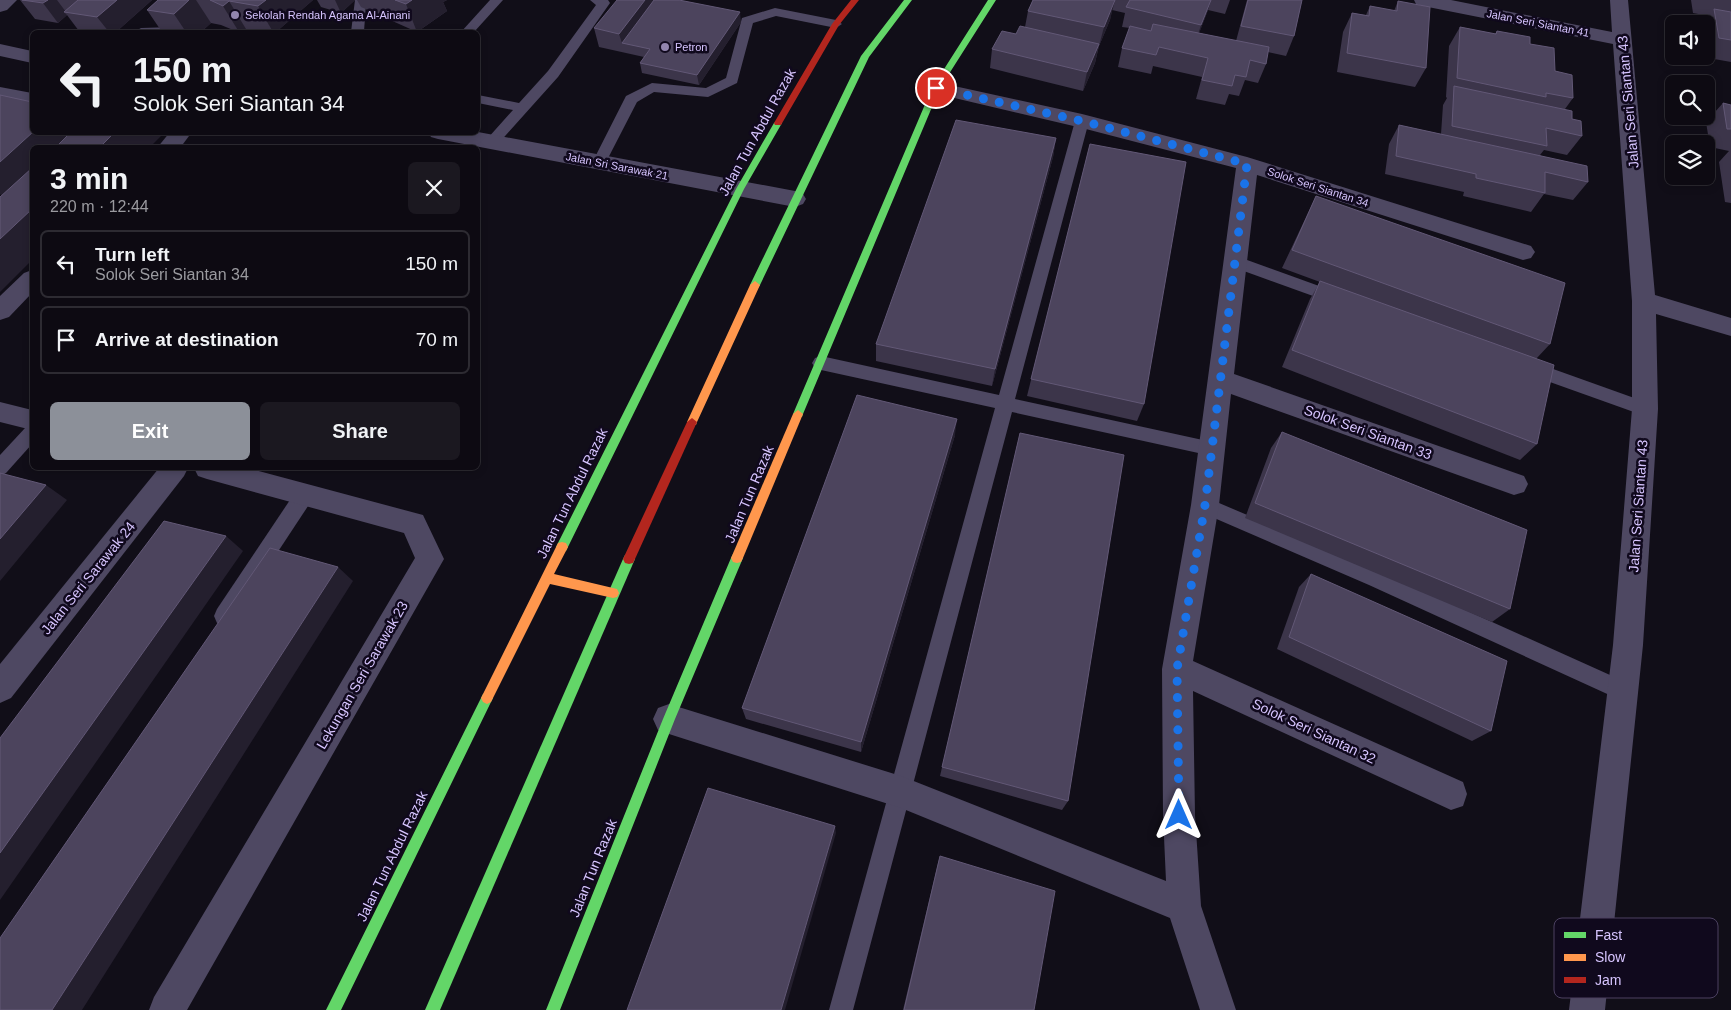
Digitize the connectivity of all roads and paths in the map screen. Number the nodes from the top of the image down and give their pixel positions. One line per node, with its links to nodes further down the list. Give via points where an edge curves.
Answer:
1 (8, 0): 10 (street)
2 (497, 0): 13 (lane)
3 (596, 0): 21 (lane, via 604,3 553,74)
4 (855, 0): 11 (main road, Jalan Tun Abdul Razak)
5 (908, 0): 30 (main road, via 865,56)
6 (992, 0): 17 (main road, Jalan Tun Razak)
7 (1423, 0): 14 (street, Jalan Seri Siantan 41)
8 (1619, 0): 14 (street, Jalan Seri Siantan 43)
9 (360, 2): 12 (lane)
10 (0, 6)
11 (836, 24): 27 (lane, via 775,12 746,21 732,80 708,93 652,87 631,99); 29 (main road, Jalan Tun Abdul Razak)
12 (358, 30)
13 (469, 30)
14 (1623, 40): 34 (street, Jalan Seri Siantan 43)
15 (0, 50): 16 (street)
16 (30, 56)
17 (936, 88): 22 (street, Solok Seri Siantan 34); 38 (main road, Jalan Tun Razak)
18 (0, 93): 19 (street)
19 (30, 99)
20 (480, 99): 21 (lane)
21 (523, 108): 25 (lane)
22 (1082, 121): 28 (street, Solok Seri Siantan 34); 41 (lane)
23 (179, 135): 26 (street)
24 (454, 135): 25 (street, Jalan Sri Sarawak 21)
25 (492, 142): 27 (street, Jalan Sri Sarawak 21)
26 (170, 145)
27 (599, 163): 29 (street, Jalan Sri Sarawak 21)
28 (1247, 164): 31 (street, Solok Seri Siantan 34); 32 (street)
29 (740, 189): 30 (street, Jalan Sri Sarawak 21); 53 (main road, Jalan Tun Abdul Razak)
30 (795, 199): 54 (main road)
31 (1523, 252)
32 (1236, 262): 35 (lane); 40 (street)
33 (30, 281): 36 (street)
34 (1644, 302): 37 (street); 42 (street, Jalan Seri Siantan 43)
35 (1357, 305)
36 (0, 311)
37 (1731, 327)
38 (821, 362): 41 (lane); 59 (main road, Jalan Tun Razak)
39 (1515, 362): 42 (lane)
40 (1221, 380): 46 (street); 50 (street, Solok Seri Siantan 33)
41 (1006, 404): 46 (lane); 60 (lane)
42 (1645, 410): 58 (street, Jalan Seri Siantan 43)
43 (0, 412): 44 (street)
44 (30, 420)
45 (30, 434): 47 (lane)
46 (1212, 449): 52 (street)
47 (0, 468)
48 (174, 470): 57 (street, Jalan Seri Sarawak 24)
49 (215, 470): 51 (street, Lekungan Seri Sarawak 23)
50 (1514, 484)
51 (305, 494): 55 (lane); 64 (street, Lekungan Seri Sarawak 23, via 413,524 430,559)
52 (1205, 505): 56 (street); 58 (lane)
53 (547, 578): 54 (main road); 65 (main road, Jalan Tun Abdul Razak)
54 (613, 593): 66 (main road)
55 (211, 635)
56 (1177, 669): 61 (street, Solok Seri Siantan 32); 62 (street)
57 (0, 688)
58 (1623, 690): 63 (street, Jalan Seri Siantan 43)
59 (669, 719): 60 (street); 67 (main road, Jalan Tun Razak)
60 (900, 792): 62 (street); 68 (lane)
61 (1451, 794)
62 (1184, 906): 69 (street)
63 (1597, 918)
64 (167, 1010)
65 (333, 1010)
66 (432, 1010)
67 (553, 1010)
68 (841, 1010)
69 (1218, 1010)

